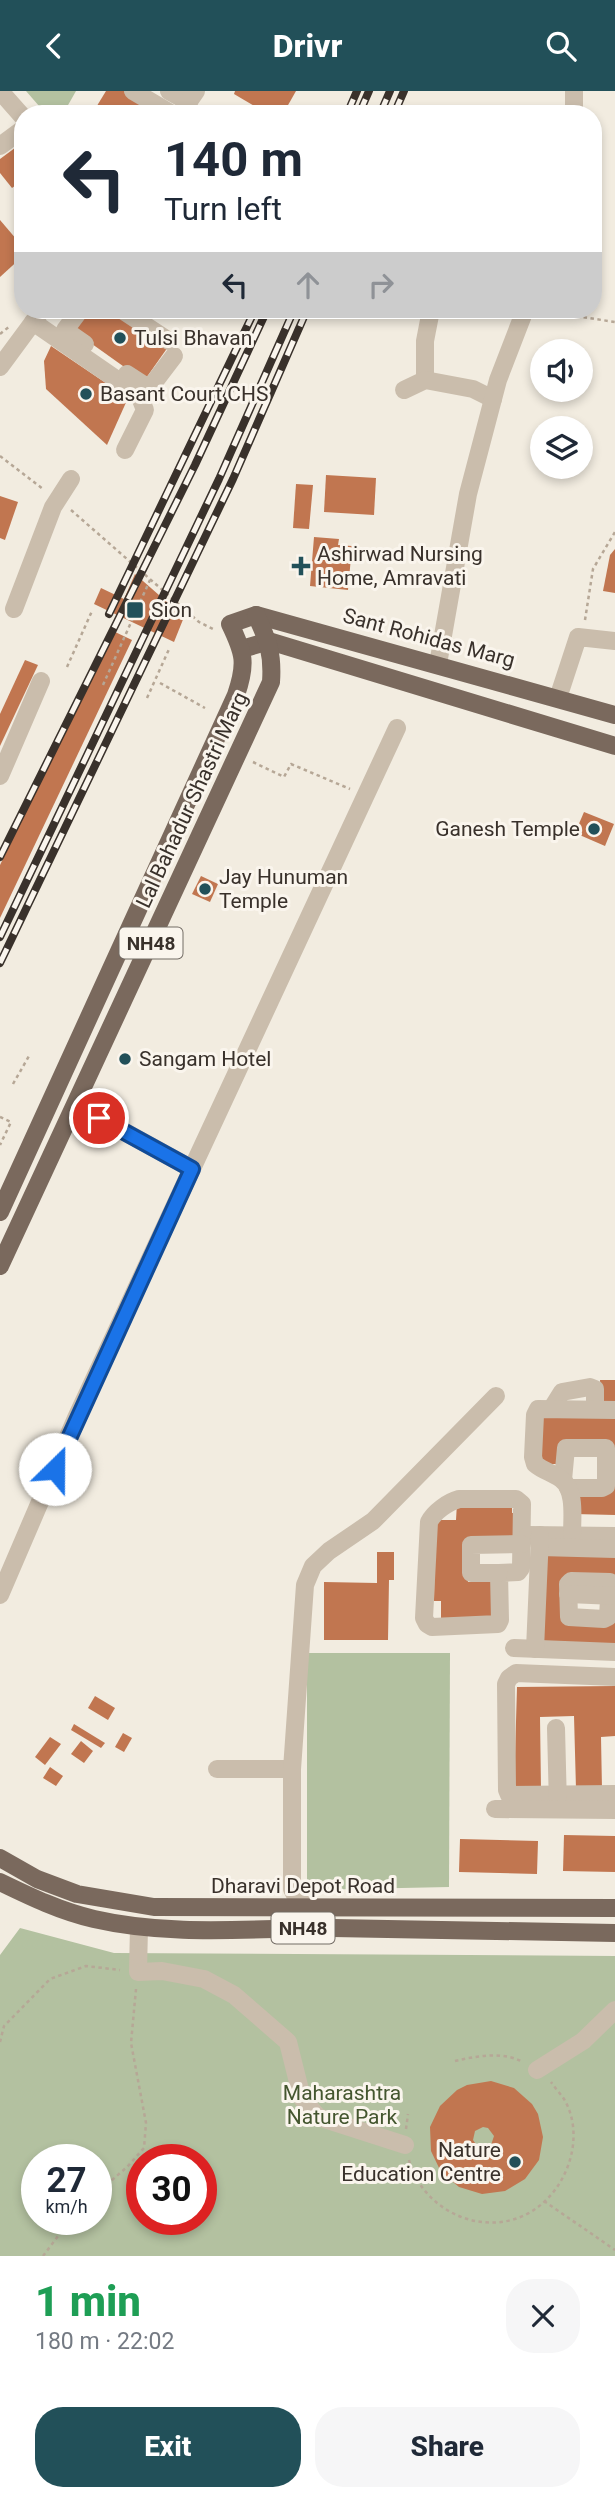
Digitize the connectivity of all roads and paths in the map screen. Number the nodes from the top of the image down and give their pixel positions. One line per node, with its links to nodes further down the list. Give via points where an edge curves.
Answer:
1 (133, 91): 4 (street)
2 (169, 91): 3 (street)
3 (188, 102)
4 (157, 105)
5 (35, 319): 17 (street)
6 (43, 319): 21 (street, via 139,395 145,410)
7 (45, 319): 15 (street)
8 (73, 319): 15 (street)
9 (134, 319): 15 (street, via 172,349 152,385 144,385)
10 (429, 319): 18 (street)
11 (522, 319): 20 (street)
12 (595, 319): 13 (path)
13 (615, 322)
14 (8, 325): 16 (path)
15 (65, 330)
16 (0, 334)
17 (0, 367)
18 (425, 380): 19 (street); 20 (street, via 473,389)
19 (404, 390)
20 (493, 399): 37 (street, via 468,494)
21 (125, 450)
22 (0, 456): 24 (path)
23 (71, 479): 28 (street, via 53,506)
24 (36, 484)
25 (72, 511): 27 (path)
26 (615, 532): 32 (path, via 593,569)
27 (150, 580): 31 (path); 41 (path)
28 (14, 609)
29 (92, 611): 38 (path)
30 (256, 615): 34 (main road, Lal Bahadur Shastri Marg / NH48); 36 (main road, Lal Bahadur Shastri Marg / NH48, via 230,624); 37 (main road, Sant Rohidas Marg)
31 (200, 622)
32 (582, 636): 33 (street); 44 (street, via 577,639)
33 (615, 641)
34 (269, 642): 36 (main road); 47 (main road); 55 (main road, Lal Bahadur Shastri Marg / NH48, via 272,673 266,694)
35 (170, 647): 43 (path)
36 (242, 649): 58 (main road, Lal Bahadur Shastri Marg / NH48, via 242,678 236,695)
37 (438, 664): 42 (main road, Sant Rohidas Marg)
38 (67, 667)
39 (41, 681): 51 (street)
40 (160, 683): 45 (path)
41 (103, 685)
42 (536, 691): 44 (main road, Sant Rohidas Marg); 47 (main road)
43 (147, 698)
44 (558, 698): 46 (main road, Sant Rohidas Marg)
45 (205, 708)
46 (615, 715)
47 (528, 719): 49 (main road)
48 (397, 728): 52 (street)
49 (615, 746)
50 (253, 762): 52 (path, via 284,777 291,764)
51 (0, 776)
52 (366, 795): 59 (street)
53 (29, 1056): 54 (path)
54 (13, 1084)
55 (76, 1105): 59 (street); 60 (main road, Lal Bahadur Shastri Marg / NH48)
56 (0, 1117): 57 (path, via 11,1122)
57 (0, 1145)
58 (23, 1161): 60 (main road); 61 (main road, Lal Bahadur Shastri Marg / NH48)
59 (192, 1169): 71 (street)
60 (44, 1172): 62 (main road, Lal Bahadur Shastri Marg / NH48)
61 (0, 1212)
62 (0, 1266)
63 (496, 1396): 79 (street, via 373,1521 313,1566 302,1607)
64 (615, 1410): 65 (street, via 552,1408 538,1409 534,1415 535,1464 566,1484)
65 (572, 1535): 66 (street); 67 (street)
66 (615, 1536)
67 (531, 1540): 68 (street); 69 (street, via 521,1570); 69 (street, via 471,1545 471,1573); 69 (street, via 522,1504 516,1499 455,1499 431,1517 427,1624 498,1624); 74 (street)
68 (615, 1549)
69 (499, 1573)
70 (568, 1594): 72 (street)
71 (0, 1595)
72 (613, 1596)
73 (514, 1648): 74 (street)
74 (535, 1649): 75 (street)
75 (615, 1652)
76 (615, 1677): 81 (street, via 516,1673 506,1684 508,1792)
77 (556, 1728): 81 (street)
78 (217, 1769): 79 (street)
79 (292, 1769): 87 (street, via 292,1889)
80 (615, 1794): 81 (street)
81 (557, 1802): 82 (street); 83 (street)
82 (495, 1809)
83 (615, 1810)
84 (0, 1858): 87 (main road, Dharavi Depot Road, via 37,1879 112,1902)
85 (0, 1882): 88 (main road, NH48, via 47,1905)
86 (615, 1908): 87 (main road, Dharavi Depot Road)
87 (308, 1909): 89 (street)
88 (139, 1927): 89 (main road, NH48); 91 (street)
89 (307, 1928): 90 (main road, NH48)
90 (615, 1933)
91 (138, 1972): 93 (path, via 86,1966 50,1979 4,2026); 97 (street, via 162,1971 204,1979 234,1994 288,2042 302,2098 318,2117); 98 (path, via 131,2043 146,2123 144,2148)
92 (615, 2010): 95 (street, via 583,2041)
93 (0, 2042)
94 (455, 2061): 95 (path, via 494,2056 516,2059)
95 (537, 2070): 99 (path, via 565,2101 574,2133 570,2165)
96 (408, 2114): 97 (path)
97 (405, 2145): 99 (path, via 413,2177 434,2203 463,2219 495,2223 527,2214)
98 (112, 2180)
99 (544, 2201): 101 (path)
100 (59, 2235): 102 (path)
101 (615, 2250)
102 (43, 2256)

